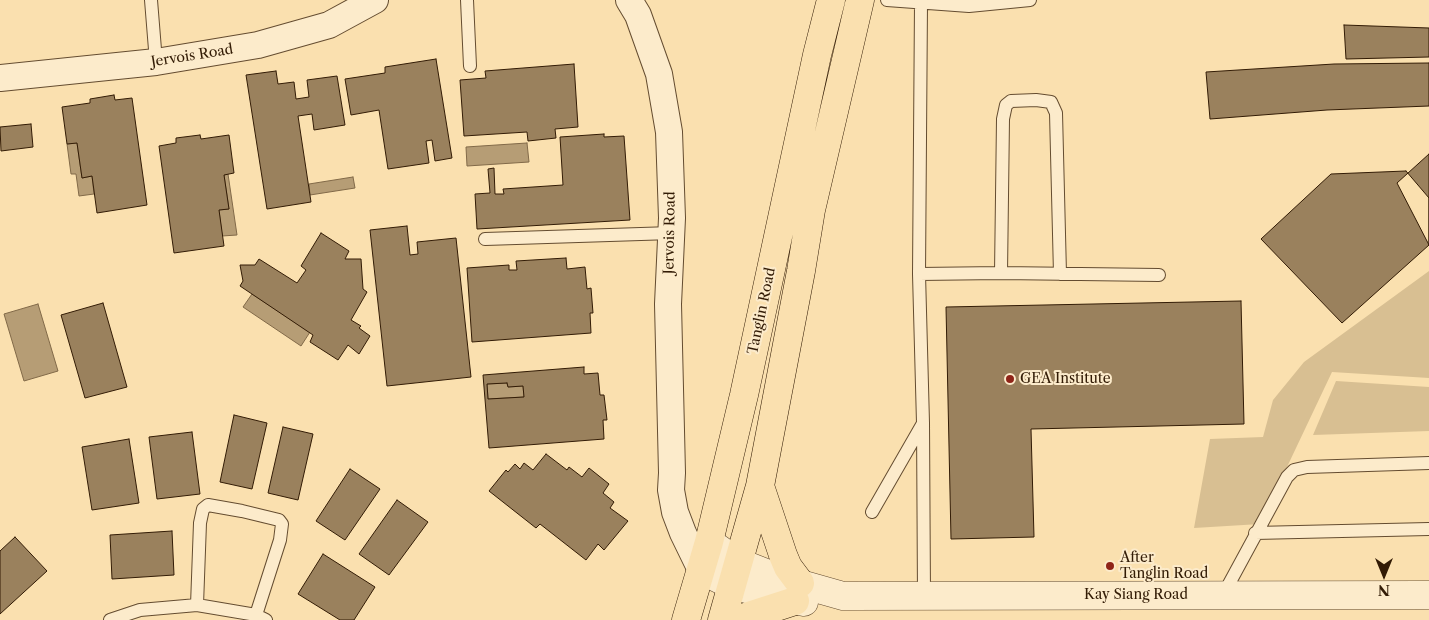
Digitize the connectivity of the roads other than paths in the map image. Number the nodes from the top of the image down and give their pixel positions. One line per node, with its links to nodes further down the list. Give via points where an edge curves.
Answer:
1 (152, 0): 10 (lane)
2 (374, 0): 10 (street, Jervois Road, via 328,25 258,45)
3 (467, 0): 11 (lane)
4 (628, 0): 13 (street, Jervois Road, via 638,16 659,74 669,132)
5 (831, 0): 26 (main road, Tanglin Road)
6 (860, 0): 22 (main road, via 810,210)
7 (886, 0): 9 (lane)
8 (1030, 0): 9 (lane, via 969,6)
9 (922, 1): 16 (lane)
10 (156, 62): 12 (street, Jervois Road)
11 (470, 66)
12 (0, 78)
13 (672, 233): 14 (lane); 21 (street, Jervois Road, via 668,304)
14 (485, 239)
15 (1001, 273): 16 (lane); 17 (lane); 17 (lane, via 1004,112 1011,101 1036,100 1051,102 1056,113)
16 (919, 274): 19 (lane)
17 (1060, 274): 18 (lane)
18 (1159, 275)
19 (923, 423): 23 (lane); 32 (lane)
20 (1429, 464): 25 (lane, via 1294,470)
21 (672, 473): 26 (street, via 688,496); 27 (street, Jervois Road, via 675,512)
22 (760, 486): 28 (main road); 29 (main road)
23 (872, 512)
24 (1429, 529): 25 (lane)
25 (1255, 533): 30 (lane)
26 (709, 542): 27 (main road, Tanglin Road); 28 (street)
27 (701, 570): 28 (street); 36 (main road, Tanglin Road)
28 (734, 574): 29 (street, Kay Siang Road, via 776,577); 37 (main road)
29 (798, 592): 32 (street, Kay Siang Road, via 826,602 843,596); 38 (main road)
30 (1223, 595): 31 (street, Kay Siang Road); 32 (street, Kay Siang Road)
31 (1429, 595)
32 (924, 596)
33 (197, 606): 34 (lane); 34 (lane, via 200,523 203,509 208,505 279,520 282,524); 35 (lane, via 140,610)
34 (261, 617)
35 (110, 620)
36 (686, 620)
37 (722, 620)
38 (736, 620)

